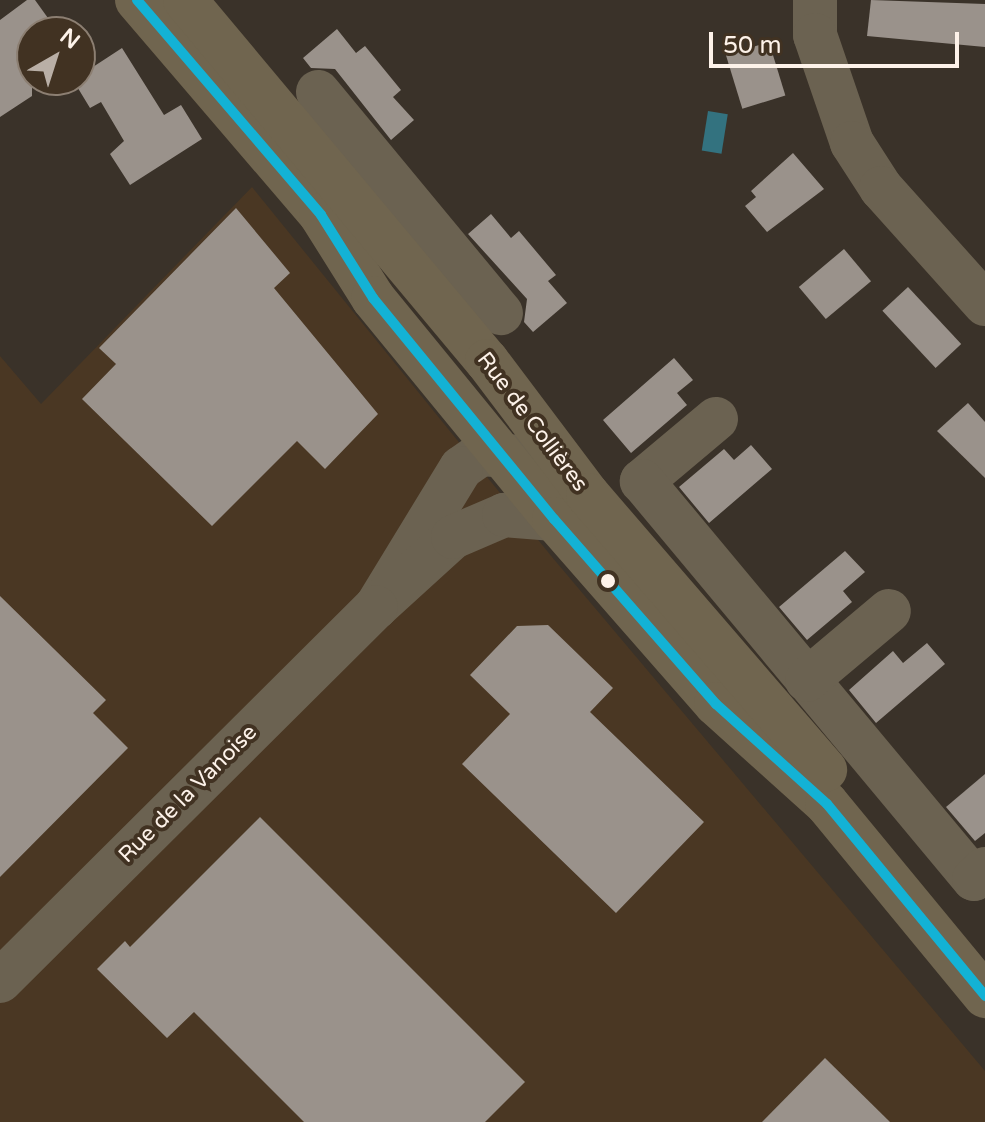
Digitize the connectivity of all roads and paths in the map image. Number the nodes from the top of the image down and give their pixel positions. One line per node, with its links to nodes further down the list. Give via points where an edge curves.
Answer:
1 (137, 0): 10 (main road, Rue de Collières, via 321,215 373,298)
2 (185, 0): 6 (main road, Rue de Collières)
3 (815, 0): 7 (street, via 815,35 852,143 881,188)
4 (318, 92): 5 (street)
5 (412, 204): 6 (street); 8 (street)
6 (379, 232): 11 (main road, Rue de Collières)
7 (985, 304)
8 (501, 313)
9 (716, 419): 12 (street, via 642,481)
10 (500, 452): 11 (main road, Rue de Collières); 13 (street, Rue de la Vanoise, via 481,454 444,488)
11 (571, 507): 13 (street, Rue de la Vanoise, via 504,515 453,537); 14 (main road, Rue de Collières); 20 (main road, Rue de Collières, via 716,704 827,804)
12 (724, 581): 14 (street); 16 (street)
13 (376, 607): 19 (street, Rue de la Vanoise)
14 (686, 610): 18 (main road, Rue de Collières)
15 (889, 611): 16 (street)
16 (807, 680): 17 (street, via 974,879)
17 (985, 869)
18 (985, 962)
19 (0, 981)
20 (985, 996)

